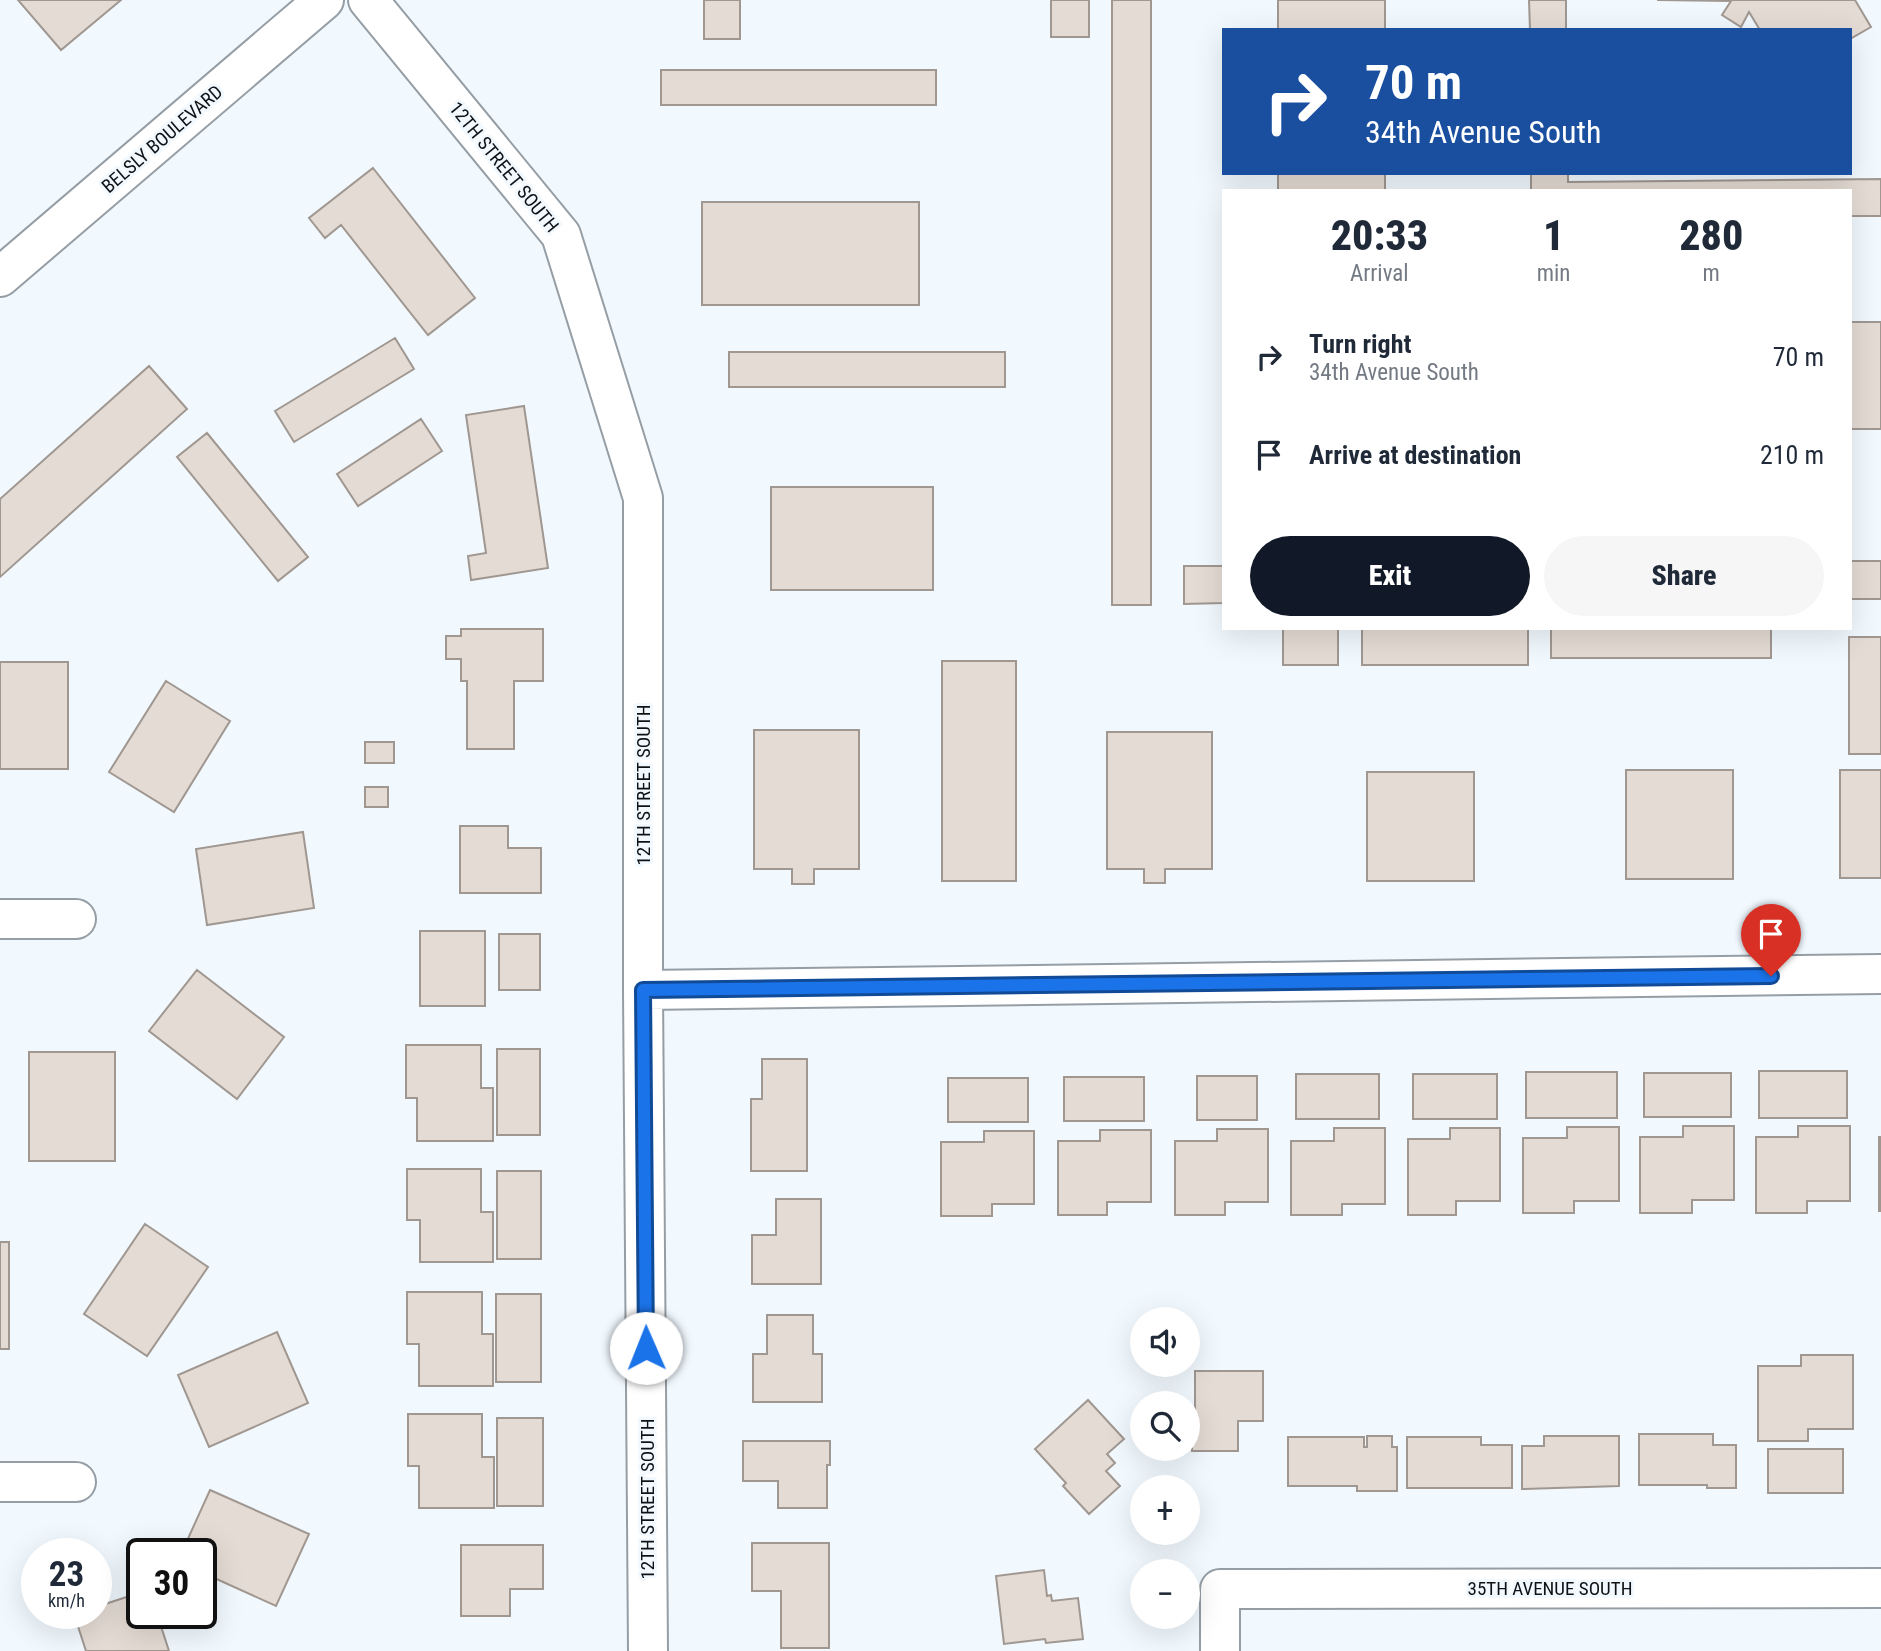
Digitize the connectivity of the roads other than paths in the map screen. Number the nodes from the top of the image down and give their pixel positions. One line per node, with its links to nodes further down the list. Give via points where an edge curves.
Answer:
1 (324, 0): 3 (street, BELSLY BOULEVARD)
2 (368, 0): 7 (street, 12TH STREET SOUTH, via 561,234 643,498)
3 (0, 277)
4 (0, 919): 5 (street)
5 (76, 919)
6 (1881, 974): 7 (street)
7 (643, 990): 11 (street, 12TH STREET SOUTH)
8 (0, 1482): 9 (street)
9 (76, 1482)
10 (1881, 1587): 12 (street, 35TH AVENUE SOUTH, via 1220,1589)
11 (648, 1651)
12 (1220, 1651)

